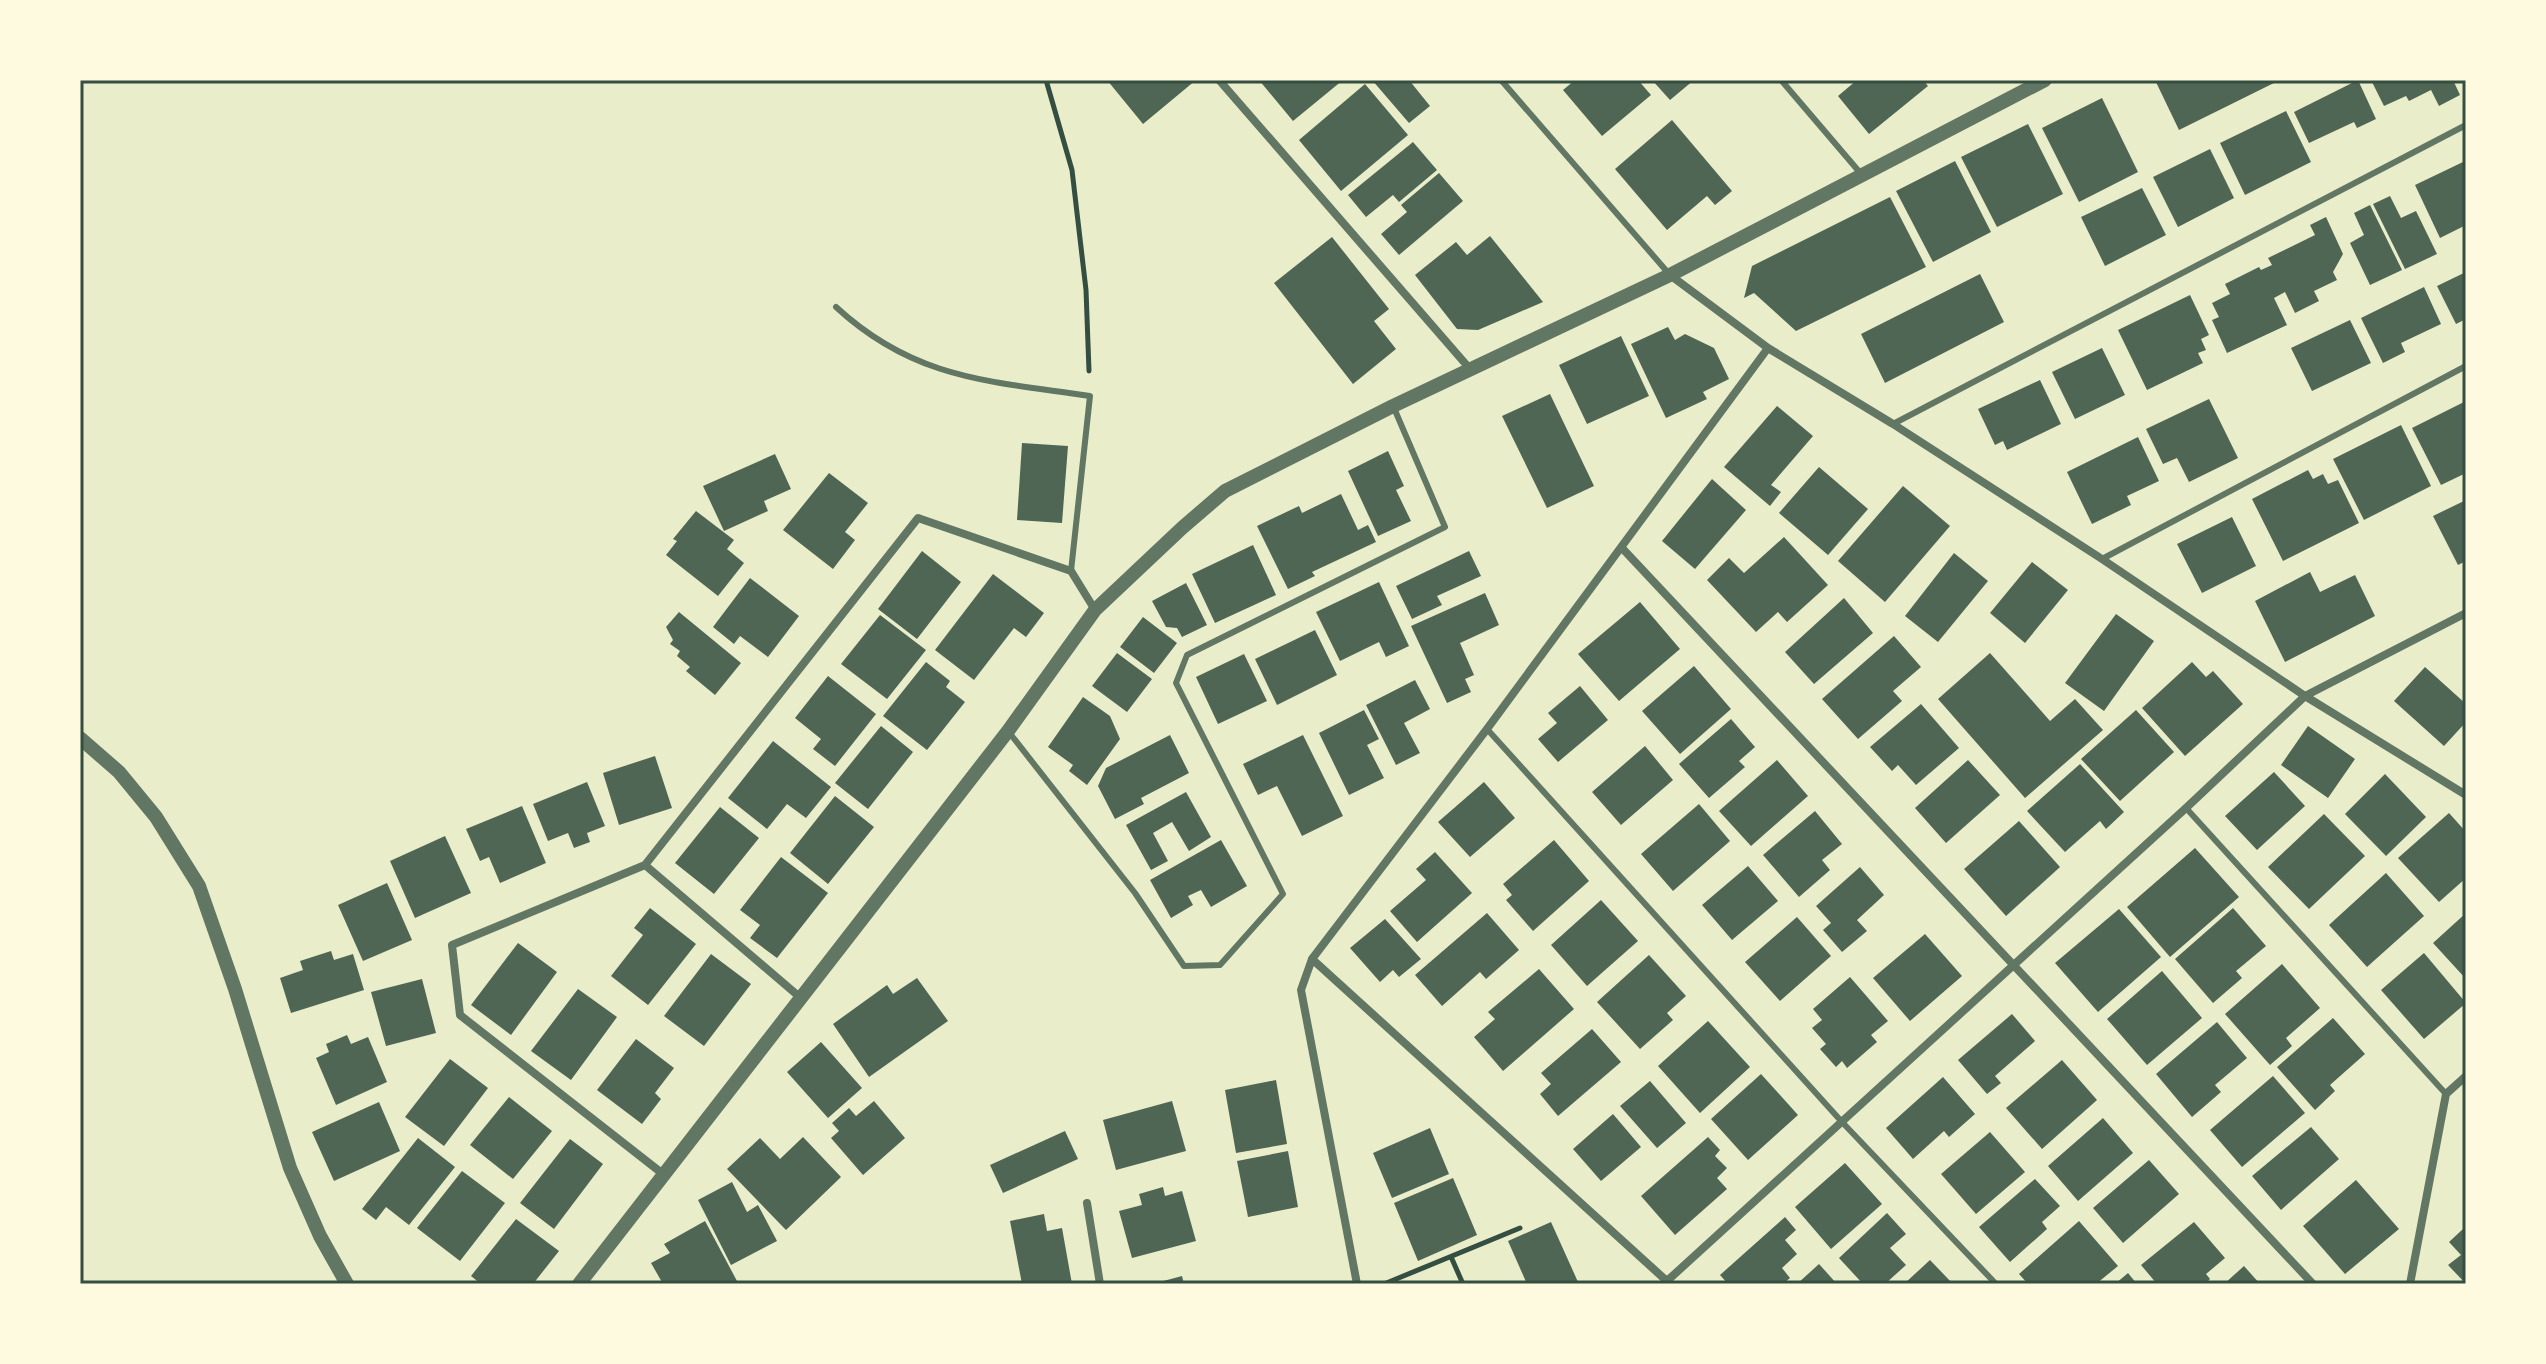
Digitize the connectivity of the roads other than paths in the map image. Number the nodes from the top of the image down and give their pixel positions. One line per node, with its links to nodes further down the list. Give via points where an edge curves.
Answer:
1 (1219, 80): 11 (street)
2 (1501, 80): 7 (lane)
3 (1781, 80): 6 (lane)
4 (2045, 80): 6 (street)
5 (2466, 125): 13 (lane)
6 (1862, 175): 7 (street)
7 (1670, 275): 9 (street); 11 (street)
8 (836, 307): 16 (lane, via 884,344 930,367 1090,396)
9 (1768, 348): 13 (street); 14 (street)
10 (2466, 366): 15 (lane)
11 (1470, 369): 12 (street)
12 (1393, 406): 17 (street, via 1225,491); 21 (lane, via 1445,527 1187,655 1176,683 1283,894 1220,965 1184,966 1135,893)
13 (1893, 424): 15 (street)
14 (1622, 548): 20 (street); 27 (street)
15 (2102, 559): 19 (street)
16 (1071, 571): 17 (street); 25 (street, via 918,518)
17 (1095, 610): 21 (street)
18 (2466, 613): 19 (street)
19 (2305, 696): 23 (street); 24 (street)
20 (1487, 729): 26 (street); 31 (lane)
21 (1008, 731): 28 (street)
22 (80, 738): 35 (street, via 119,772 156,817 199,886 290,1168)
23 (2466, 795)
24 (2186, 808): 27 (street); 30 (lane)
25 (645, 865): 28 (street); 32 (street, via 452,945 460,1015)
26 (1312, 959): 34 (street); 38 (street, via 1301,990)
27 (2014, 965): 31 (street); 40 (street)
28 (802, 999): 32 (street)
29 (2466, 1076): 30 (street)
30 (2446, 1094): 41 (street)
31 (1842, 1122): 34 (street); 39 (lane)
32 (663, 1174): 36 (street)
33 (1087, 1203): 37 (street)
34 (1668, 1282)
35 (347, 1284)
36 (579, 1284)
37 (1100, 1284)
38 (1357, 1284)
39 (1996, 1284)
40 (2313, 1284)
41 (2410, 1284)

